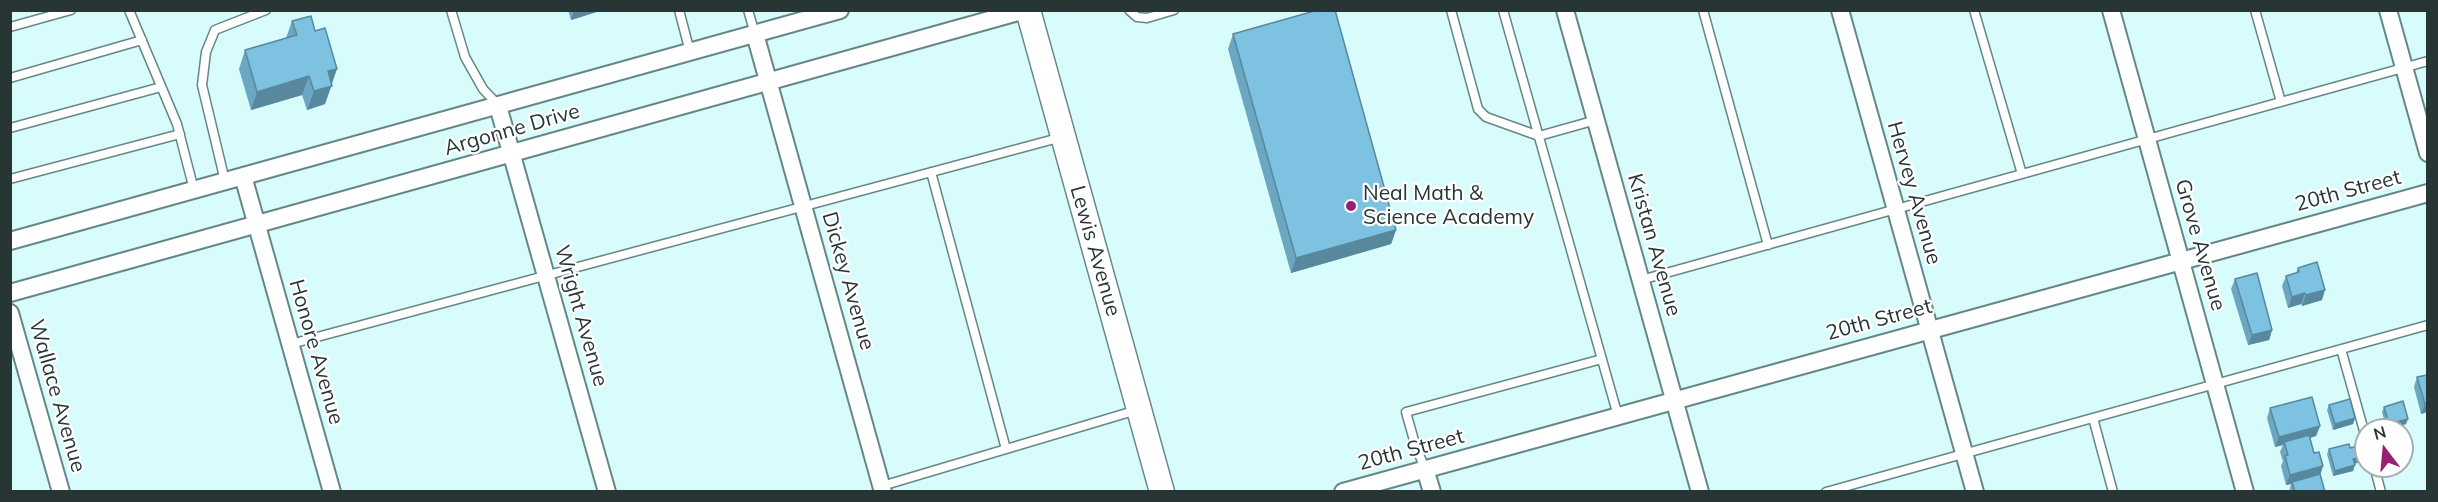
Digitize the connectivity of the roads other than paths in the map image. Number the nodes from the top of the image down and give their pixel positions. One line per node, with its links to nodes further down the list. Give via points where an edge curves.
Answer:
1 (71, 10): 20 (lane)
2 (129, 10): 22 (lane)
3 (266, 10): 43 (lane, via 215,30 206,52 202,85)
4 (451, 10): 30 (lane, via 465,57)
5 (679, 10): 23 (lane)
6 (748, 10): 21 (lane)
7 (840, 10): 21 (street, Argonne Drive)
8 (1027, 10): 27 (street, Argonne Drive); 34 (main road, Lewis Avenue)
9 (1129, 10): 10 (lane, via 1137,17 1147,18)
10 (1174, 10)
11 (1451, 10): 35 (lane, via 1478,109 1486,117)
12 (1503, 10): 35 (lane)
13 (1565, 10): 31 (street, Kristan Avenue)
14 (1703, 10): 50 (lane)
15 (1840, 10): 47 (street, Hervey Avenue)
16 (1974, 10): 40 (lane)
17 (2111, 10): 36 (street, Grove Avenue)
18 (2255, 10): 29 (lane)
19 (2388, 10): 25 (street)
20 (10, 27)
21 (755, 34): 23 (street, Argonne Drive); 27 (street, Dickey Avenue)
22 (142, 40): 26 (lane); 28 (lane)
23 (690, 52): 30 (street, Argonne Drive)
24 (2427, 61): 25 (lane)
25 (2404, 68): 29 (lane); 37 (street)
26 (10, 78)
27 (768, 82): 38 (street, Argonne Drive); 46 (street, Dickey Avenue)
28 (161, 87): 32 (lane); 33 (lane)
29 (2281, 102): 36 (lane)
30 (498, 106): 38 (street, Wright Avenue); 41 (street, Argonne Drive)
31 (1596, 120): 35 (lane); 53 (street, Kristan Avenue)
32 (10, 128)
33 (180, 134): 42 (lane); 44 (lane)
34 (1063, 136): 39 (lane); 63 (main road, Lewis Avenue)
35 (1539, 136): 60 (lane)
36 (2147, 139): 40 (lane); 51 (street, Grove Avenue)
37 (2427, 153)
38 (511, 154): 48 (street, Argonne Drive); 52 (street, Wright Avenue)
39 (931, 172): 46 (lane); 67 (lane)
40 (2022, 174): 47 (lane)
41 (243, 176): 43 (street, Argonne Drive); 48 (street, Honore Avenue)
42 (10, 179)
43 (225, 181): 44 (street, Argonne Drive)
44 (194, 190): 49 (street, Argonne Drive)
45 (2427, 193): 51 (street, 20th Street)
46 (803, 206): 52 (lane); 70 (street, Dickey Avenue)
47 (1896, 209): 50 (lane); 57 (street, Hervey Avenue)
48 (257, 225): 54 (street, Argonne Drive); 58 (street, Honore Avenue)
49 (10, 241)
50 (1768, 245): 53 (lane)
51 (2181, 261): 57 (street, 20th Street); 61 (street, Grove Avenue)
52 (546, 276): 58 (lane); 74 (street, Wright Avenue)
53 (1641, 280): 62 (street, Kristan Avenue)
54 (10, 293)
55 (10, 313): 72 (street, Wallace Avenue)
56 (2427, 326): 59 (lane)
57 (1930, 330): 62 (street, 20th Street); 68 (street, Hervey Avenue)
58 (291, 344): 73 (street, Honore Avenue)
59 (2341, 349): 61 (lane); 66 (lane)
60 (1602, 359): 64 (lane); 69 (lane, via 1406,412)
61 (2215, 384): 65 (lane); 82 (street, Grove Avenue)
62 (1674, 400): 64 (street, 20th Street); 78 (street, Kristan Avenue)
63 (1139, 410): 67 (lane); 75 (main road, Lewis Avenue)
64 (1618, 416): 69 (street, 20th Street)
65 (2093, 418): 68 (lane); 81 (lane)
66 (2360, 418)
67 (1006, 449): 70 (lane)
68 (1964, 453): 71 (lane); 80 (street, Hervey Avenue)
69 (1425, 469): 76 (street, 20th Street); 77 (street)
70 (882, 489)
71 (1837, 490): 79 (lane)
72 (61, 492)
73 (332, 492)
74 (607, 492)
75 (1162, 492)
76 (1343, 492)
77 (1432, 492)
78 (1700, 492)
79 (1826, 492)
80 (1975, 492)
81 (2113, 492)
82 (2245, 492)

